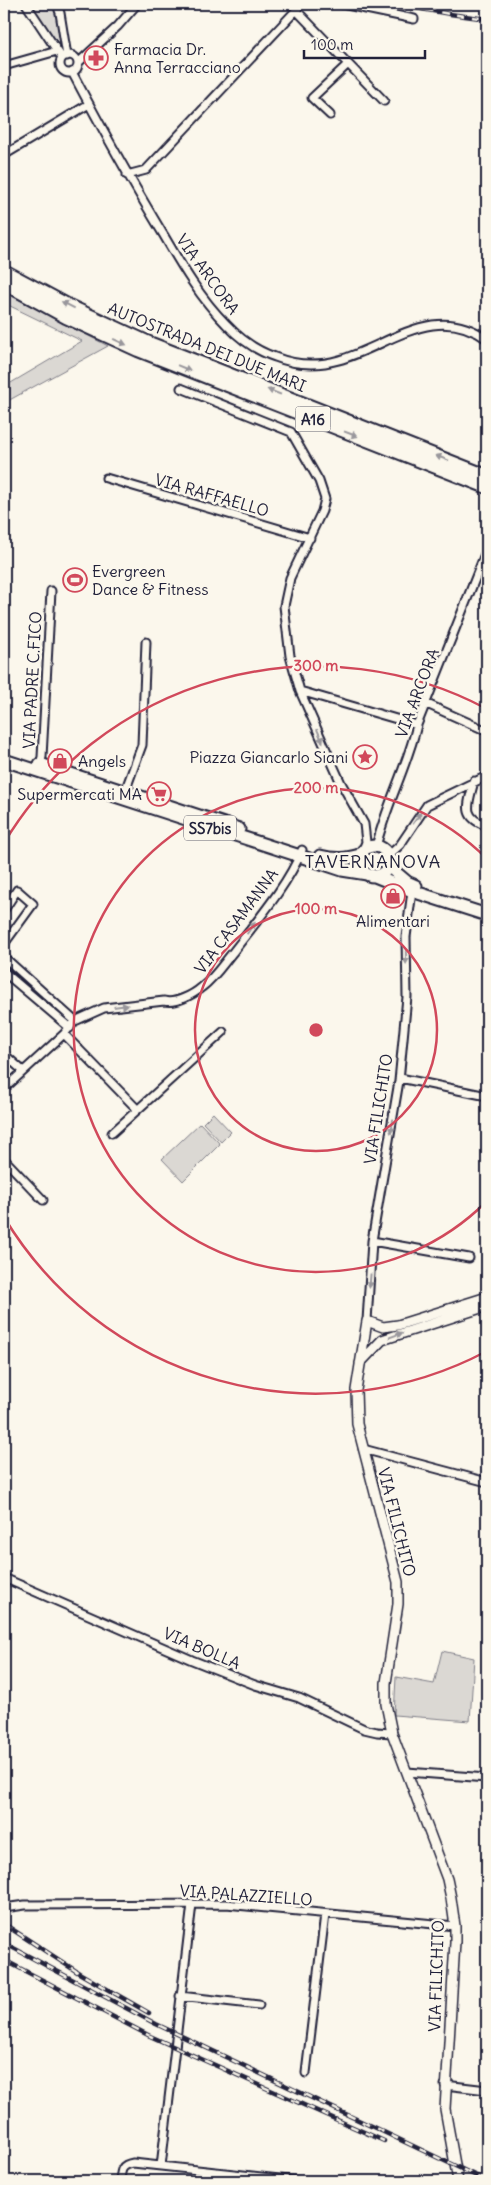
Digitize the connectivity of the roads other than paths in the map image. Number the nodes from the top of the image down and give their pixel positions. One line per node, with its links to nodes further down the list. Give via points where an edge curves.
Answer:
1 (26, 4): 8 (street, VIA ARCORA)
2 (57, 4): 9 (street)
3 (137, 4): 10 (street)
4 (302, 4): 6 (street)
5 (342, 4): 7 (street)
6 (297, 11): 11 (street); 18 (street, via 146,170)
7 (414, 19)
8 (57, 51): 9 (street, VIA ARCORA); 12 (street)
9 (64, 57): 10 (street, VIA ARCORA, via 75,58); 13 (street, VIA ARCORA, via 61,69 66,73)
10 (78, 63): 13 (street)
11 (348, 64): 14 (street); 16 (street, via 312,98)
12 (4, 66)
13 (72, 72): 15 (street, VIA ARCORA)
14 (384, 101)
15 (89, 104): 17 (street); 18 (street, VIA ARCORA)
16 (330, 115)
17 (4, 155)
18 (127, 176): 22 (street, VIA ARCORA, via 185,271 226,324 243,339 274,357 294,363 338,360 419,327 438,323 459,325)
19 (4, 271): 21 (highway, AUTOSTRADA DEI DUE MARI / A16, one-way to 19)
20 (4, 283): 21 (highway, AUTOSTRADA DEI DUE MARI / A16)
21 (106, 330): 23 (highway, AUTOSTRADA DEI DUE MARI / A16)
22 (487, 339)
23 (144, 346): 25 (highway, AUTOSTRADA DEI DUE MARI / A16, one-way to 23); 27 (highway, AUTOSTRADA DEI DUE MARI / A16, one-way to 27)
24 (181, 388): 28 (street, via 291,432 319,481 325,499)
25 (487, 476)
26 (106, 478): 28 (street, VIA RAFFAELLO)
27 (487, 487)
28 (310, 538): 32 (street, via 290,578 284,606 290,656)
29 (487, 549): 33 (street, VIA ARCORA)
30 (51, 591): 38 (street, VIA PADRE C.FICO)
31 (146, 642): 41 (street, via 142,744)
32 (300, 691): 34 (street); 45 (street, one-way to 45, via 341,783 364,824 366,842)
33 (427, 704): 34 (street, VIA ARCORA); 35 (street)
34 (418, 725): 43 (street, VIA ARCORA)
35 (487, 731)
36 (4, 752): 38 (main road, SS7bis)
37 (4, 760): 38 (main road, SS7bis)
38 (39, 767): 41 (main road, SS7bis)
39 (487, 776): 40 (street)
40 (474, 781): 42 (street, via 469,815); 46 (street, one-way to 40, via 427,805)
41 (123, 795): 44 (main road, SS7bis)
42 (487, 826)
43 (376, 846): 45 (main road, SS7bis); 46 (main road, via 383,850)
44 (300, 853): 45 (main road, SS7bis, via 332,859); 47 (main road, SS7bis, via 342,870); 55 (street, VIA CASAMANNA, one-way to 44, via 104,1008 164,1001 171,1003 202,988 248,932)
45 (361, 854): 47 (main road, via 359,864)
46 (388, 861): 47 (main road, via 381,874); 48 (main road)
47 (369, 875): 48 (main road, SS7bis)
48 (413, 888): 49 (main road, SS7bis); 51 (main road, SS7bis); 61 (street, VIA FILICHITO, one-way to 61, via 406,937 407,997)
49 (487, 908)
50 (4, 910): 52 (street, via 17,890 34,904)
51 (487, 915)
52 (4, 944)
53 (4, 957): 55 (street)
54 (4, 972): 56 (street)
55 (75, 1021): 56 (street)
56 (70, 1028): 58 (street)
57 (223, 1032): 64 (street)
58 (64, 1034): 60 (street); 64 (street)
59 (4, 1054): 60 (street)
60 (23, 1071): 62 (street)
61 (400, 1078): 63 (street); 68 (street, VIA FILICHITO, one-way to 68)
62 (4, 1090)
63 (487, 1096)
64 (136, 1109): 65 (street)
65 (112, 1133)
66 (4, 1159): 67 (street)
67 (43, 1200)
68 (372, 1241): 69 (street); 72 (street, VIA FILICHITO, one-way to 72)
69 (470, 1258)
70 (487, 1297): 72 (street, via 398,1325 383,1327)
71 (487, 1306): 73 (street, one-way to 71, via 382,1340)
72 (367, 1321): 73 (street, VIA FILICHITO)
73 (359, 1365): 74 (street, VIA FILICHITO, via 356,1407)
74 (363, 1449): 75 (street); 77 (street, VIA FILICHITO, via 398,1582 398,1604 386,1683 386,1704)
75 (487, 1482)
76 (4, 1578): 77 (street, VIA BOLLA, via 255,1685 299,1698 364,1729)
77 (392, 1733): 78 (street, VIA FILICHITO)
78 (407, 1772): 79 (street); 83 (street, VIA FILICHITO, via 447,1879)
79 (487, 1778)
80 (192, 1904): 81 (street, VIA PALAZZIELLO, via 25,1905); 82 (street, VIA PALAZZIELLO, via 226,1904); 84 (street)
81 (4, 1908)
82 (325, 1914): 83 (street, VIA PALAZZIELLO); 86 (street)
83 (455, 1926): 87 (street, VIA FILICHITO)
84 (180, 1996): 85 (street); 89 (street)
85 (259, 2006)
86 (306, 2073)
87 (445, 2085): 88 (street); 92 (street, VIA FILICHITO, via 447,2128)
88 (487, 2090)
89 (161, 2166): 90 (street, via 125,2165); 91 (street)
90 (120, 2181)
91 (298, 2181)
92 (458, 2181)

